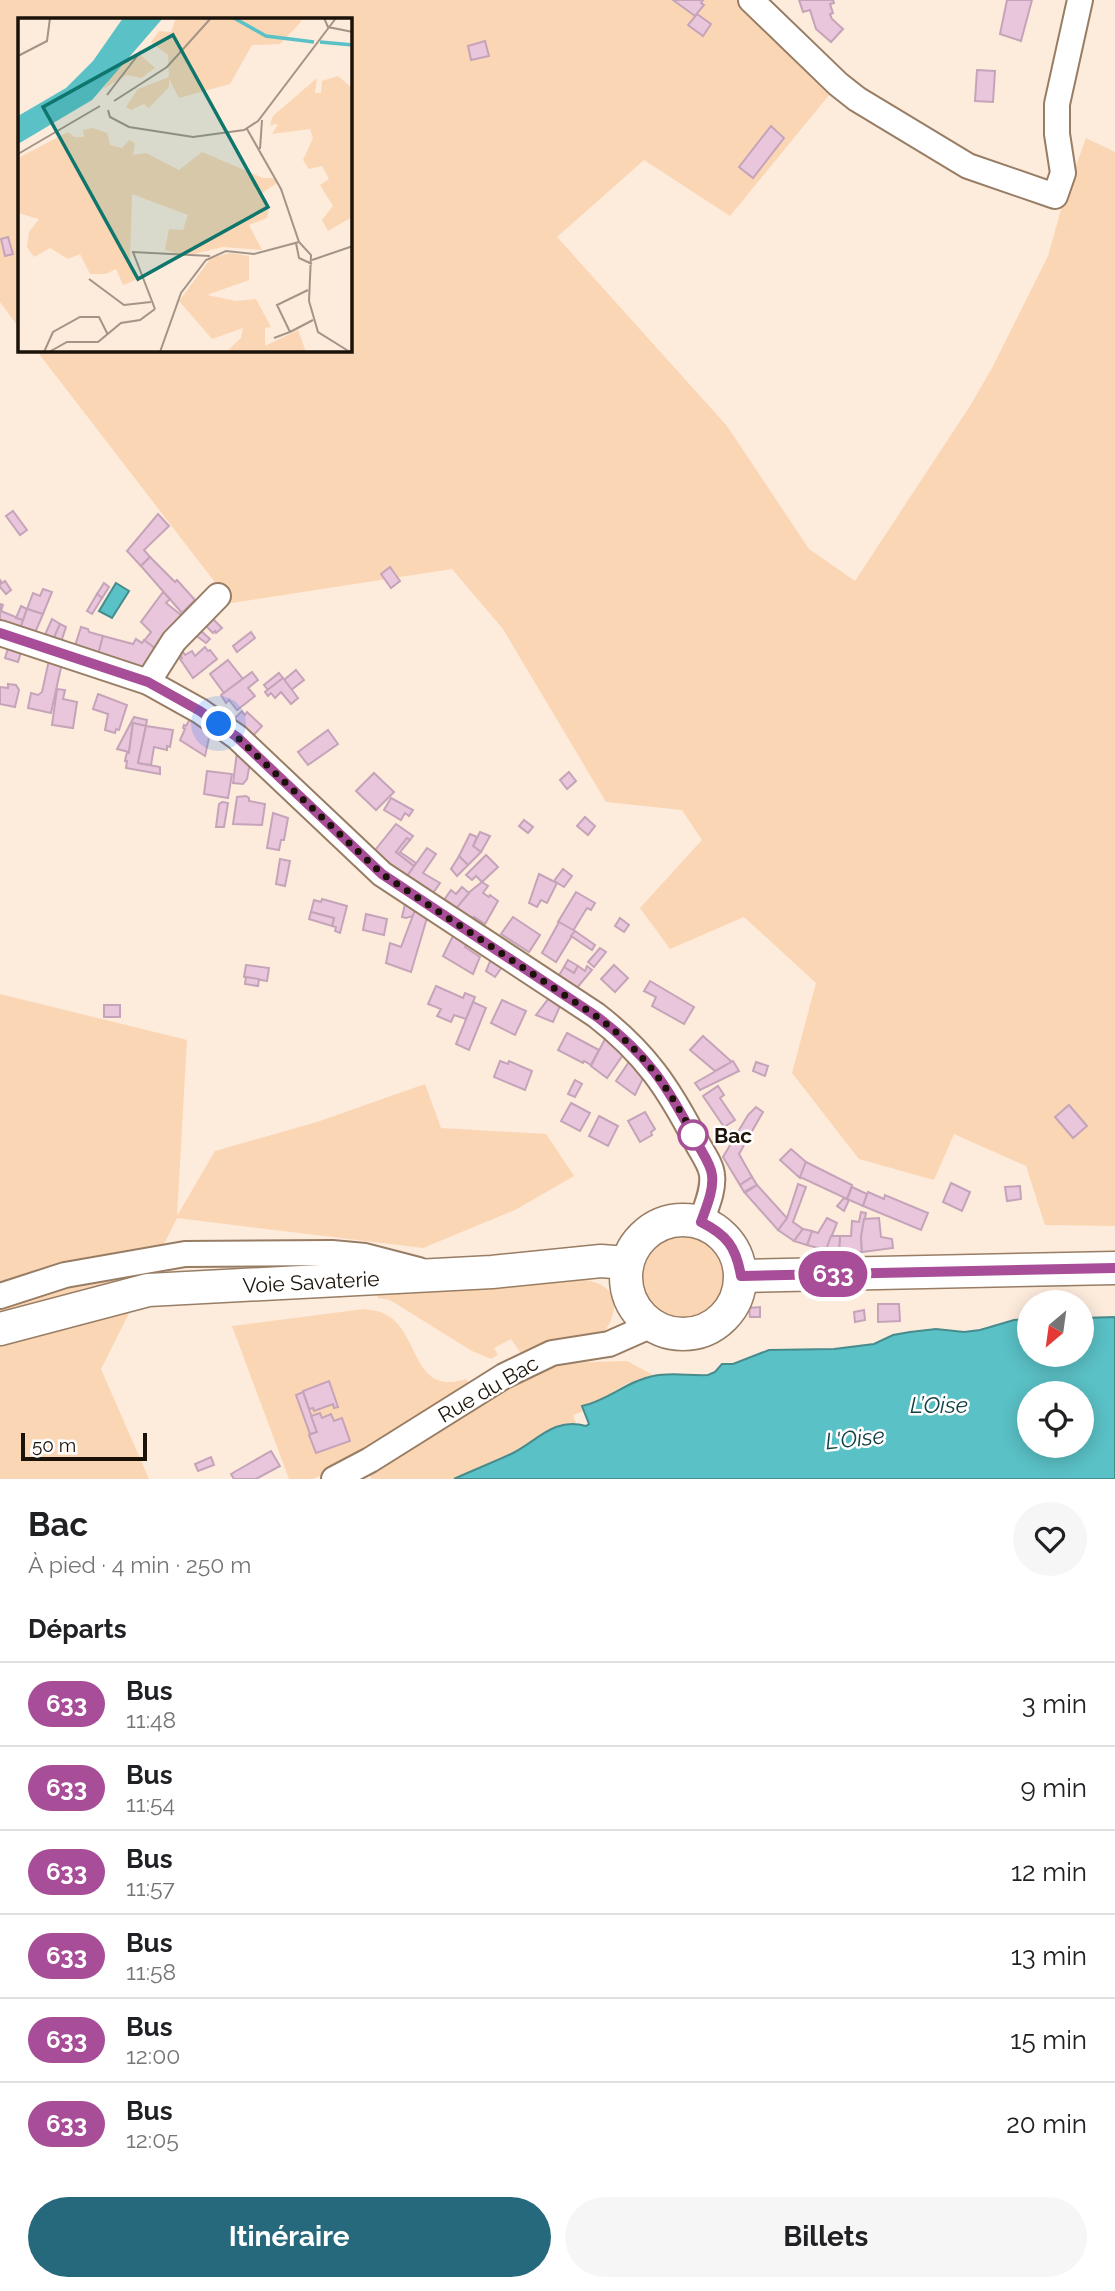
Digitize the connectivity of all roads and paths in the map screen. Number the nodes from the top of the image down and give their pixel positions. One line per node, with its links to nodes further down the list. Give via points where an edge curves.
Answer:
1 (751, 0): 2 (street, via 857,99 968,166 1055,196 1063,173 1057,104)
2 (1080, 0)
3 (218, 596): 5 (street, via 174,641)
4 (0, 633): 5 (street)
5 (148, 682): 6 (street, via 237,737 382,874 625,1037 673,1098 713,1173)
6 (701, 1222): 7 (main road, via 664,1222 647,1231); 10 (main road, via 730,1243)
7 (627, 1263): 9 (main road, Voie Savaterie, via 601,1261); 12 (main road, via 630,1298)
8 (1115, 1268): 10 (main road)
9 (436, 1275): 11 (street, via 343,1254 185,1254 65,1275); 13 (main road, Voie Savaterie, via 148,1290)
10 (741, 1276): 12 (main road, via 731,1309 703,1331 677,1333)
11 (0, 1296)
12 (652, 1325): 14 (street, Rue du Bac, via 609,1344 552,1353 504,1376)
13 (0, 1329)
14 (334, 1479)

